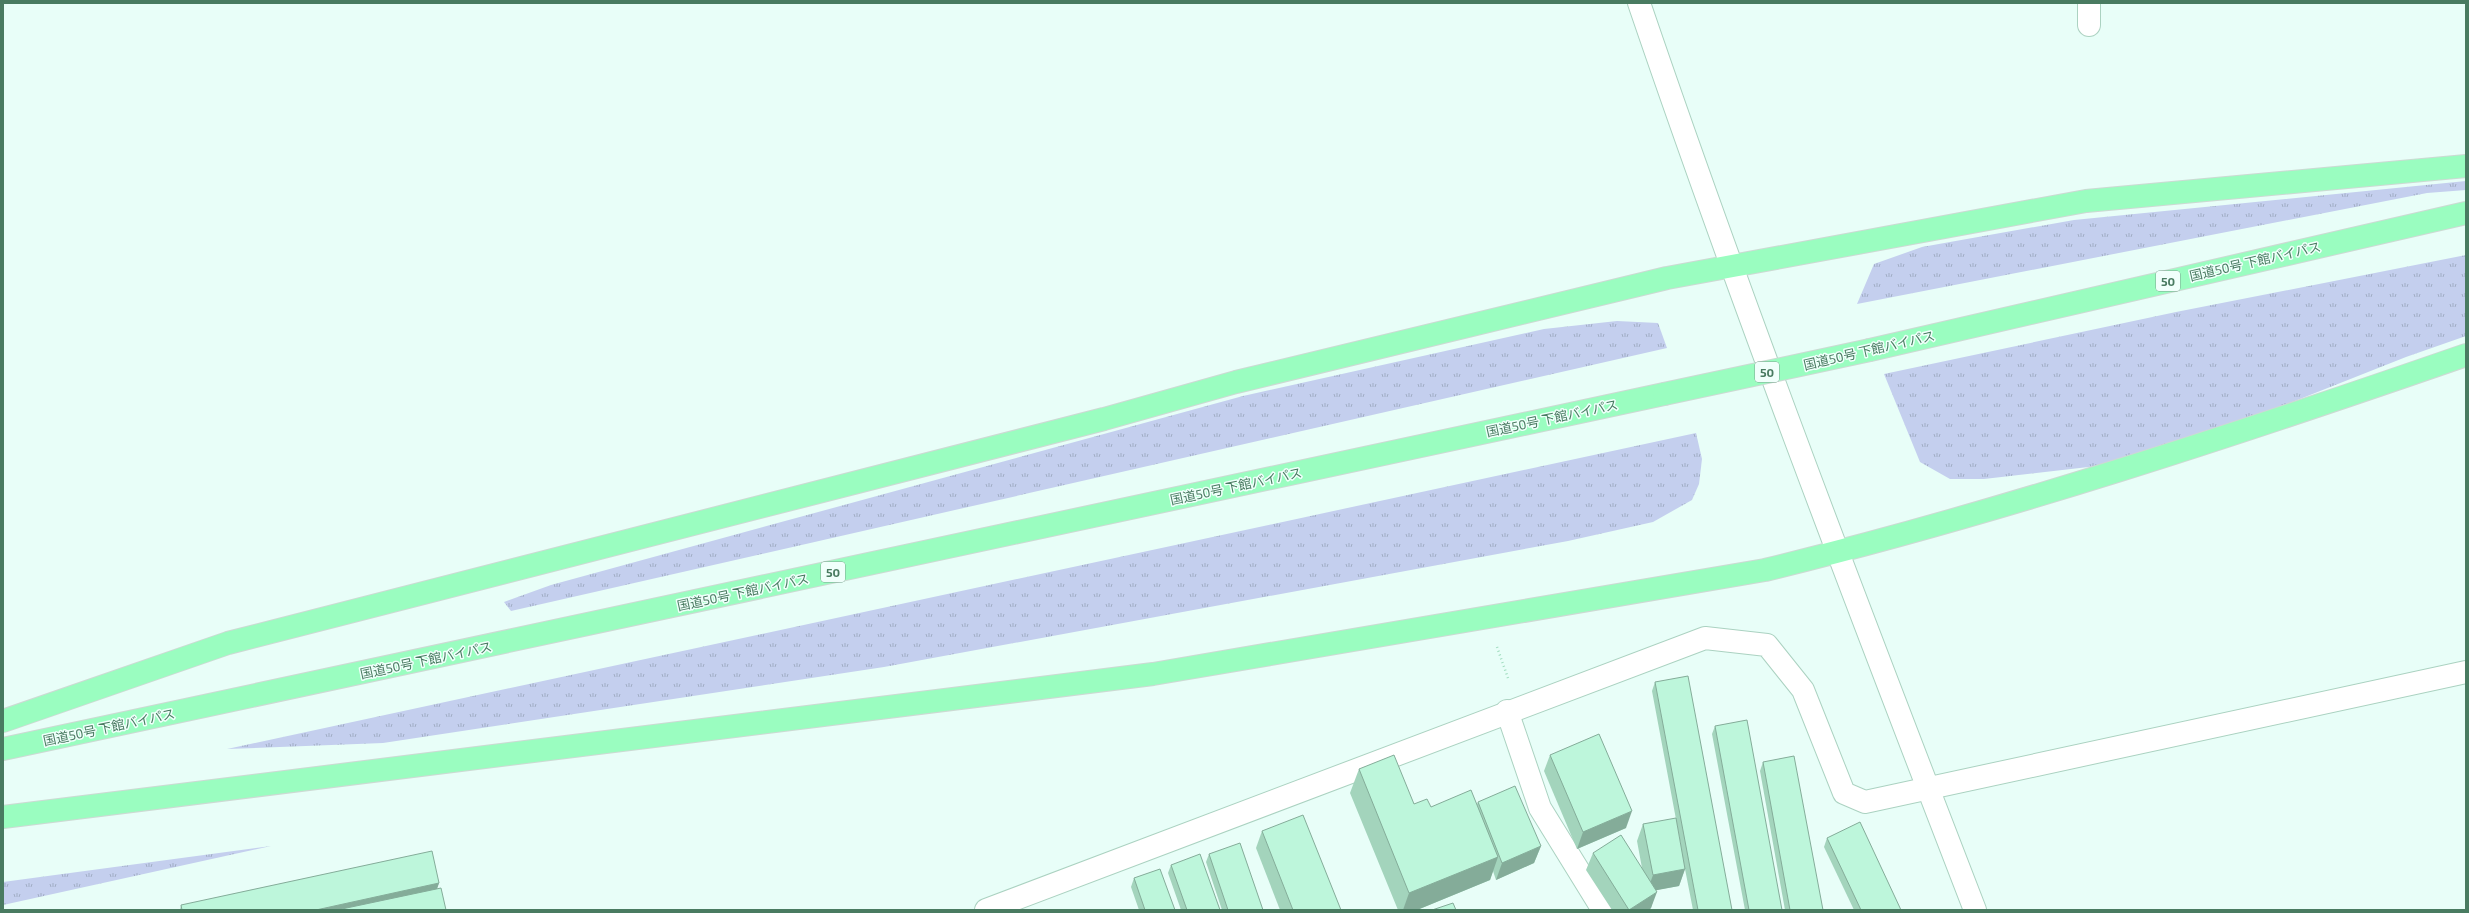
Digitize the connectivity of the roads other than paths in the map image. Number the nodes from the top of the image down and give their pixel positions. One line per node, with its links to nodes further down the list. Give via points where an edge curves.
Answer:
1 (1639, 3): 6 (street)
2 (2089, 3): 3 (street)
3 (2089, 25)
4 (2466, 166): 6 (highway, via 2086,200)
5 (2466, 213): 12 (highway, 国道50号 下館バイパス / 50, bridge, via 1870,350)
6 (1732, 267): 8 (street); 11 (highway, via 1631,286 1236,382 1097,421 228,643)
7 (2466, 355): 8 (highway, via 2289,416 2111,473)
8 (1839, 552): 13 (street); 14 (highway, via 1765,570 1153,674)
9 (2466, 672): 13 (street)
10 (1507, 711): 13 (street, via 1705,638 1767,645 1803,690 1844,793 1865,802); 15 (street); 16 (street, via 1540,808)
11 (3, 721)
12 (3, 749)
13 (1929, 790): 17 (street)
14 (3, 818)
15 (989, 909)
16 (1603, 910)
17 (1975, 910)

